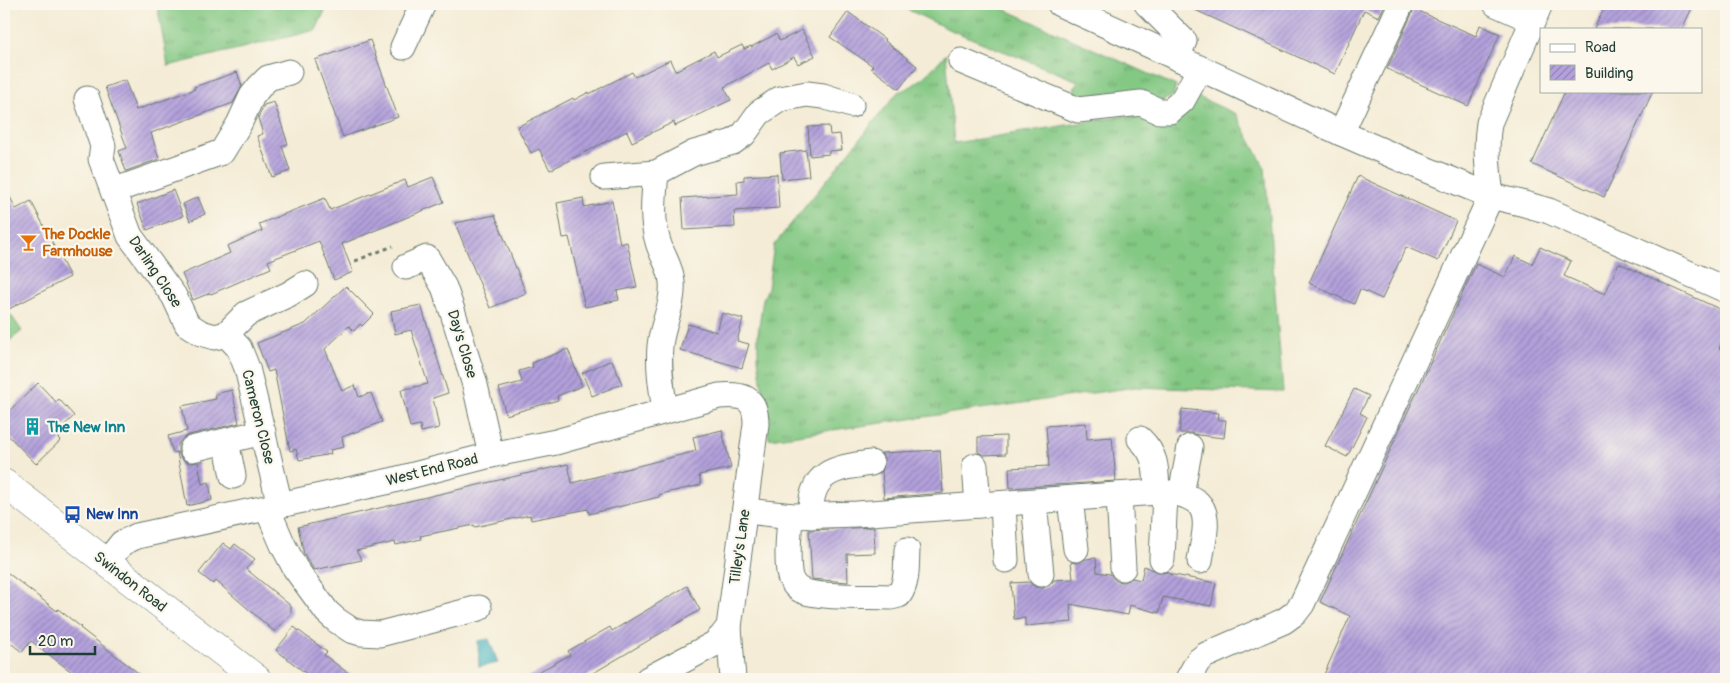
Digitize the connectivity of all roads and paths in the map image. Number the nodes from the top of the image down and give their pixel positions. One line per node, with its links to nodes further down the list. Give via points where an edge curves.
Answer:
1 (423, 4): 7 (street)
2 (1060, 4): 8 (street)
3 (1147, 4): 8 (street, via 1184,41)
4 (1401, 4): 14 (street)
5 (1496, 4): 6 (street)
6 (1536, 12): 18 (street, via 1489,122 1486,150)
7 (403, 47)
8 (1177, 58): 10 (street)
9 (961, 61): 10 (street, via 1078,110 1141,103 1159,111 1170,111 1182,101)
10 (1200, 69): 14 (street)
11 (289, 72): 17 (street, via 268,78 260,86 222,152)
12 (87, 99): 17 (street, Darling Close, via 103,146 101,159)
13 (850, 105): 15 (street, via 807,94 780,99 759,113 744,134 733,142 694,153)
14 (1341, 133): 18 (street)
15 (656, 173): 16 (street); 23 (street, via 653,193 656,230 672,280 670,311 660,344 660,378)
16 (604, 177)
17 (113, 191): 22 (street, Darling Close, via 130,236 169,289 188,324 209,336)
18 (1490, 196): 21 (street, via 1549,211); 57 (street, via 1302,604 1284,621 1206,655 1198,661)
19 (406, 267): 30 (street, Day's Close, via 427,258 444,287 475,385)
20 (305, 284): 22 (street, via 246,314)
21 (1726, 290)
22 (226, 334): 25 (street, Cameron Close, via 239,348 247,368)
23 (665, 411): 24 (street, West End Road, via 733,395 752,402); 30 (street, West End Road, via 556,442)
24 (756, 414): 42 (street, Tilley's Lane)
25 (262, 432): 27 (street); 40 (street, Cameron Close)
26 (1140, 439): 35 (street, via 1150,449 1156,471)
27 (226, 441): 29 (street); 33 (street)
28 (1190, 447): 35 (street)
29 (192, 449)
30 (491, 455): 40 (street, West End Road)
31 (870, 464): 43 (street, via 834,470 820,480)
32 (975, 466): 41 (street)
33 (233, 476)
34 (4, 483): 49 (main road, Swindon Road)
35 (1168, 493): 36 (street); 46 (street); 48 (street, via 1198,502 1205,512)
36 (1119, 495): 37 (street); 50 (street)
37 (1070, 499): 38 (street); 44 (street)
38 (1034, 502): 39 (street); 51 (street)
39 (1003, 504): 41 (street); 47 (street)
40 (274, 506): 49 (street, West End Road, via 137,536 122,544); 52 (street, Cameron Close, via 282,545 295,568 328,612 351,630 380,634)
41 (978, 506): 43 (street)
42 (746, 511): 43 (street); 53 (street, Tilley's Lane)
43 (800, 516): 45 (street, via 789,567 790,579 802,591 898,595 905,581)
44 (1076, 549)
45 (907, 550)
46 (1162, 559)
47 (1006, 560)
48 (1200, 561)
49 (106, 563): 54 (main road, Swindon Road)
50 (1123, 568)
51 (1041, 574)
52 (479, 608)
53 (729, 627): 55 (street, via 714,644); 56 (street, Tilley's Lane)
54 (257, 679)
55 (648, 679)
56 (733, 679)
57 (1188, 679)

